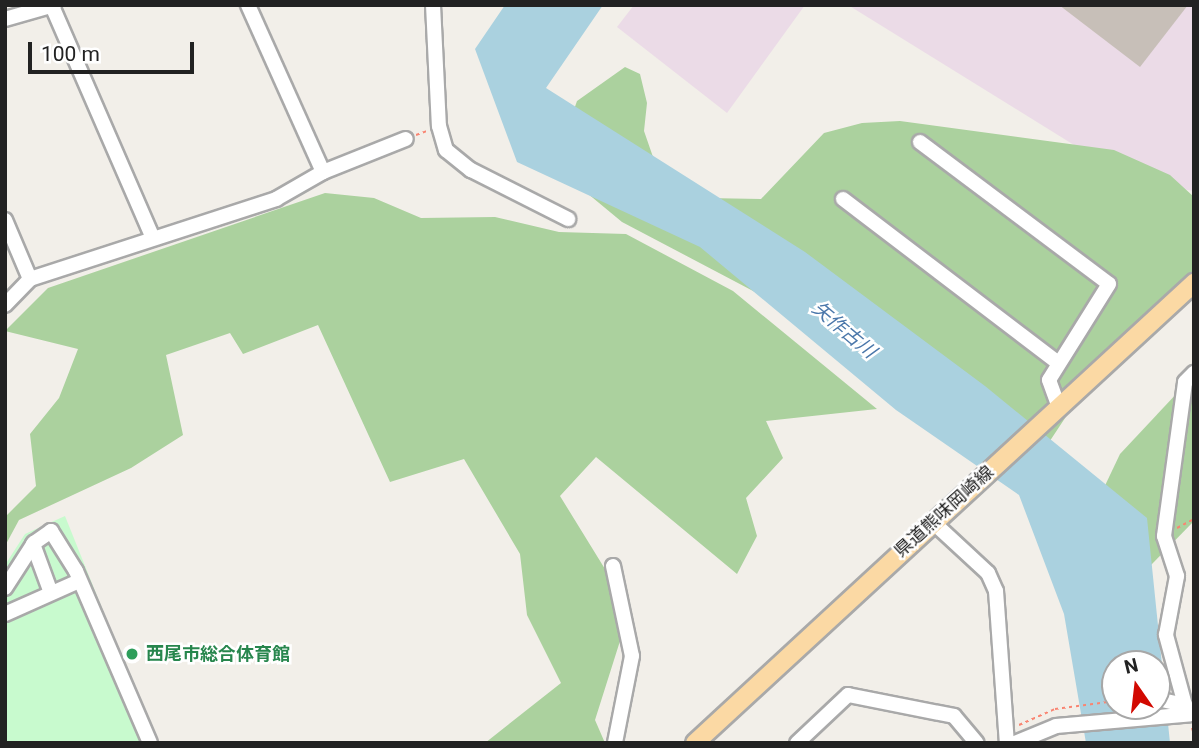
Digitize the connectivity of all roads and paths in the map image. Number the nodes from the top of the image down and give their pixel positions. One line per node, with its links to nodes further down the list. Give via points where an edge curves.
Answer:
1 (248, 5): 8 (street)
2 (433, 5): 5 (street)
3 (53, 6): 4 (street); 12 (street)
4 (5, 19)
5 (439, 126): 6 (path); 10 (street, via 446,150 471,170)
6 (406, 139): 8 (street)
7 (920, 142): 16 (street, via 1109,284)
8 (323, 172): 12 (street, via 276,199)
9 (843, 199): 16 (street)
10 (568, 219)
11 (5, 220): 13 (street)
12 (153, 238): 13 (street)
13 (30, 279): 15 (street)
14 (1194, 283): 18 (main road, 県道熊味岡崎線)
15 (5, 305)
16 (1058, 362): 18 (street, via 1047,389)
17 (1194, 373): 21 (street, via 1185,382)
18 (1059, 407): 20 (main road, 県道熊味岡崎線)
19 (1194, 519): 21 (path)
20 (935, 524): 31 (street, via 988,573 996,591); 34 (main road, 県道熊味岡崎線, via 870,576)
21 (1164, 536): 30 (street, via 1177,576 1166,635)
22 (33, 544): 24 (street, via 51,531); 25 (street); 26 (street)
23 (613, 566): 33 (street, via 632,656)
24 (77, 582): 26 (street); 32 (street)
25 (5, 588)
26 (51, 593): 27 (street)
27 (5, 614)
28 (1101, 703): 31 (path, via 1055,709)
29 (1171, 704): 30 (street)
30 (1189, 711): 31 (street, via 1056,726)
31 (1010, 740)
32 (150, 743)
33 (615, 743)
34 (695, 743)
35 (797, 743): 36 (street, via 848,695 954,716)
36 (977, 743)

